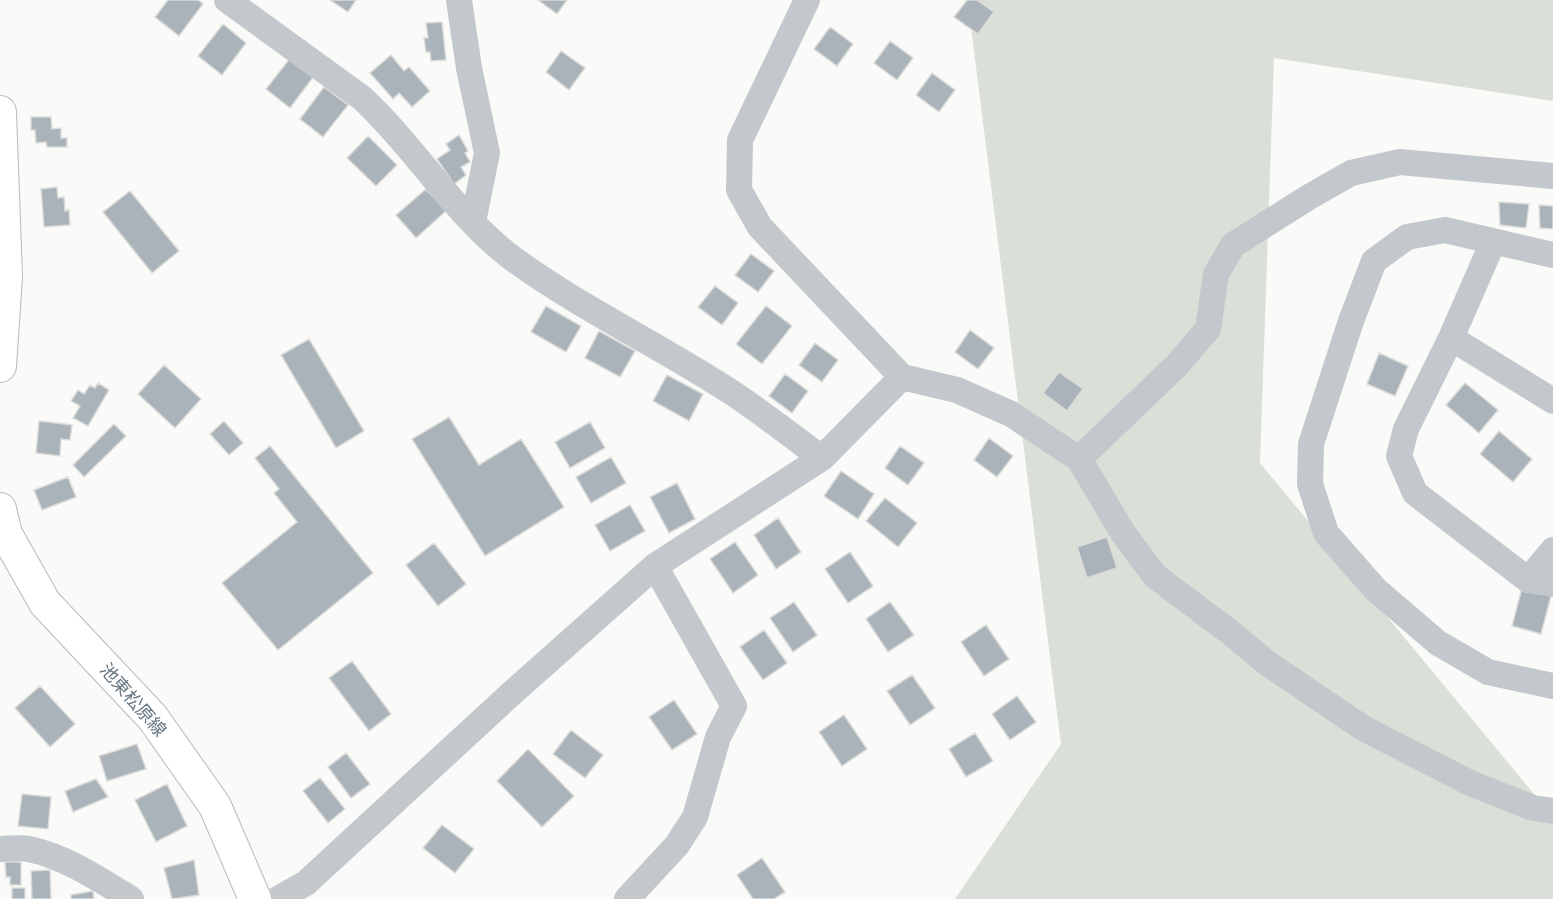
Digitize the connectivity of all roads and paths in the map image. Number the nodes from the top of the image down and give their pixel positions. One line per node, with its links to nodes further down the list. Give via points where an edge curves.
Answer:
1 (227, 0): 6 (street, via 362,98)
2 (459, 0): 6 (street, via 487,153)
3 (807, 0): 12 (street, via 740,140 739,190 760,227)
4 (0, 112): 8 (main road)
5 (1553, 176): 15 (street, via 1400,162 1351,173 1309,196 1233,245 1216,274 1208,329 1177,365)
6 (473, 222): 14 (street, via 511,257 734,394)
7 (1492, 242): 9 (street); 10 (street); 21 (street, via 1445,230 1407,237 1374,261 1311,444 1310,483 1326,533 1375,589 1437,643 1488,672)
8 (3, 248): 11 (main road, via 6,277)
9 (1553, 255)
10 (1451, 338): 13 (street); 19 (street, via 1406,429 1399,456 1415,493)
11 (0, 366)
12 (902, 377): 14 (street); 15 (street, via 957,390 1011,414)
13 (1553, 402)
14 (822, 458): 18 (street)
15 (1079, 459): 22 (street, via 1155,576 1267,663 1373,733 1470,783 1533,808)
16 (0, 509): 26 (main road, 池東松原線, via 6,534 45,603 153,718 215,806)
17 (1553, 550): 19 (street)
18 (655, 566): 24 (street, via 512,693); 28 (street, via 734,706 718,737 695,817 677,845)
19 (1528, 580): 20 (street)
20 (1553, 584)
21 (1553, 686)
22 (1553, 811)
23 (0, 849): 25 (street, via 26,848 51,855 92,874)
24 (311, 891): 27 (street)
25 (131, 899)
26 (255, 899)
27 (278, 899)
28 (627, 899)

